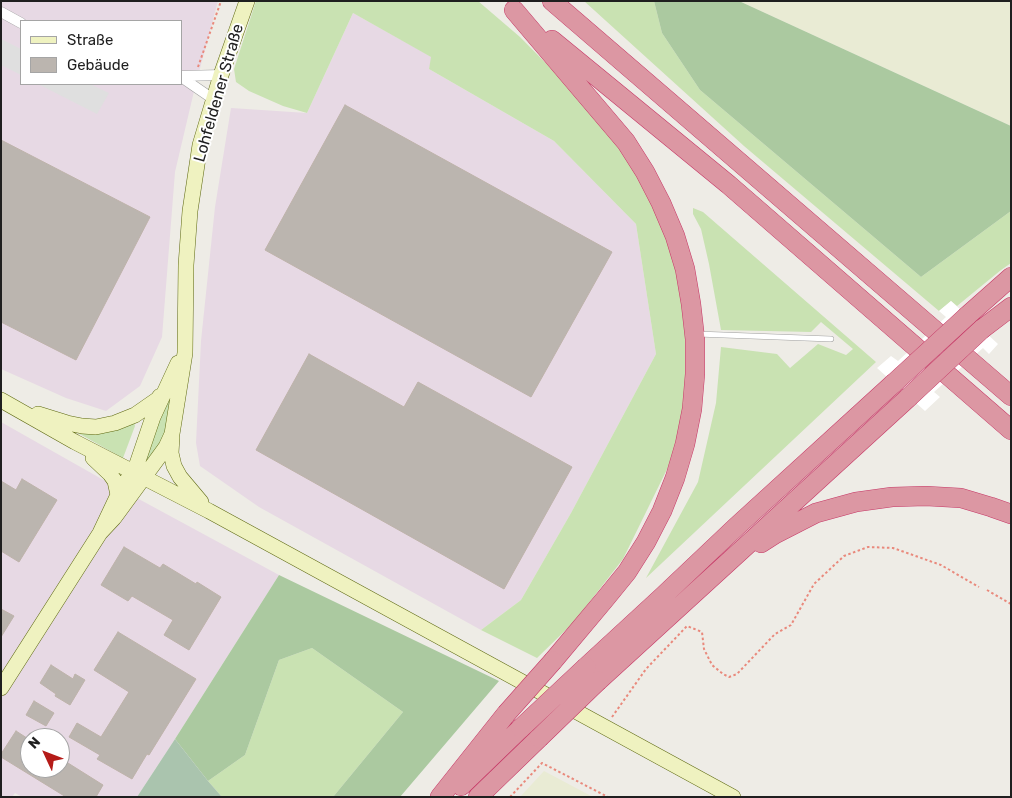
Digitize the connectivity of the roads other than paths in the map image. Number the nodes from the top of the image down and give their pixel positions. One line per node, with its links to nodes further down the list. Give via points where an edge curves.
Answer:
1 (247, 1): 6 (main road, Lohfeldener Straße)
2 (552, 1): 16 (highway)
3 (509, 6): 12 (highway, via 626,142 645,172 661,203 685,269); 18 (highway, via 728,186)
4 (1, 12): 5 (street)
5 (20, 22)
6 (221, 75): 7 (street); 9 (main road, Lohfeldener Straße)
7 (182, 77)
8 (182, 78): 9 (street)
9 (213, 100): 13 (main road, Lohfeldener Straße, via 200,145 190,211)
10 (1011, 278): 27 (highway, bridge, via 662,597)
11 (1011, 307): 26 (highway, bridge, via 982,329)
12 (694, 334): 14 (lane); 29 (highway, bridge, via 695,374 685,444 662,511 646,542 605,600 506,714)
13 (185, 335): 15 (main road, Lohfeldener Straße); 19 (main road, Lohfeldener Straße)
14 (832, 339)
15 (166, 389): 17 (main road, via 158,399 135,415 96,427 67,423); 21 (main road, Lohfeldener Straße, via 153,417)
16 (1011, 396)
17 (5, 402): 20 (main road)
18 (1011, 430)
19 (172, 434): 21 (main road, Lohfeldener Straße, via 162,452); 23 (main road, via 174,466)
20 (75, 442): 21 (main road); 22 (main road, via 110,474)
21 (138, 474): 22 (main road); 23 (main road); 25 (main road, via 114,518)
22 (118, 495): 25 (main road)
23 (209, 510): 32 (main road)
24 (1011, 514): 26 (highway, via 961,498 892,497 856,502 816,513 775,534)
25 (100, 533): 28 (main road)
26 (722, 568): 27 (highway)
27 (592, 674): 30 (highway, bridge, via 522,728); 31 (highway, bridge, via 539,738)
28 (1, 688)
29 (440, 797)
30 (450, 797)
31 (478, 797)
32 (733, 797)

